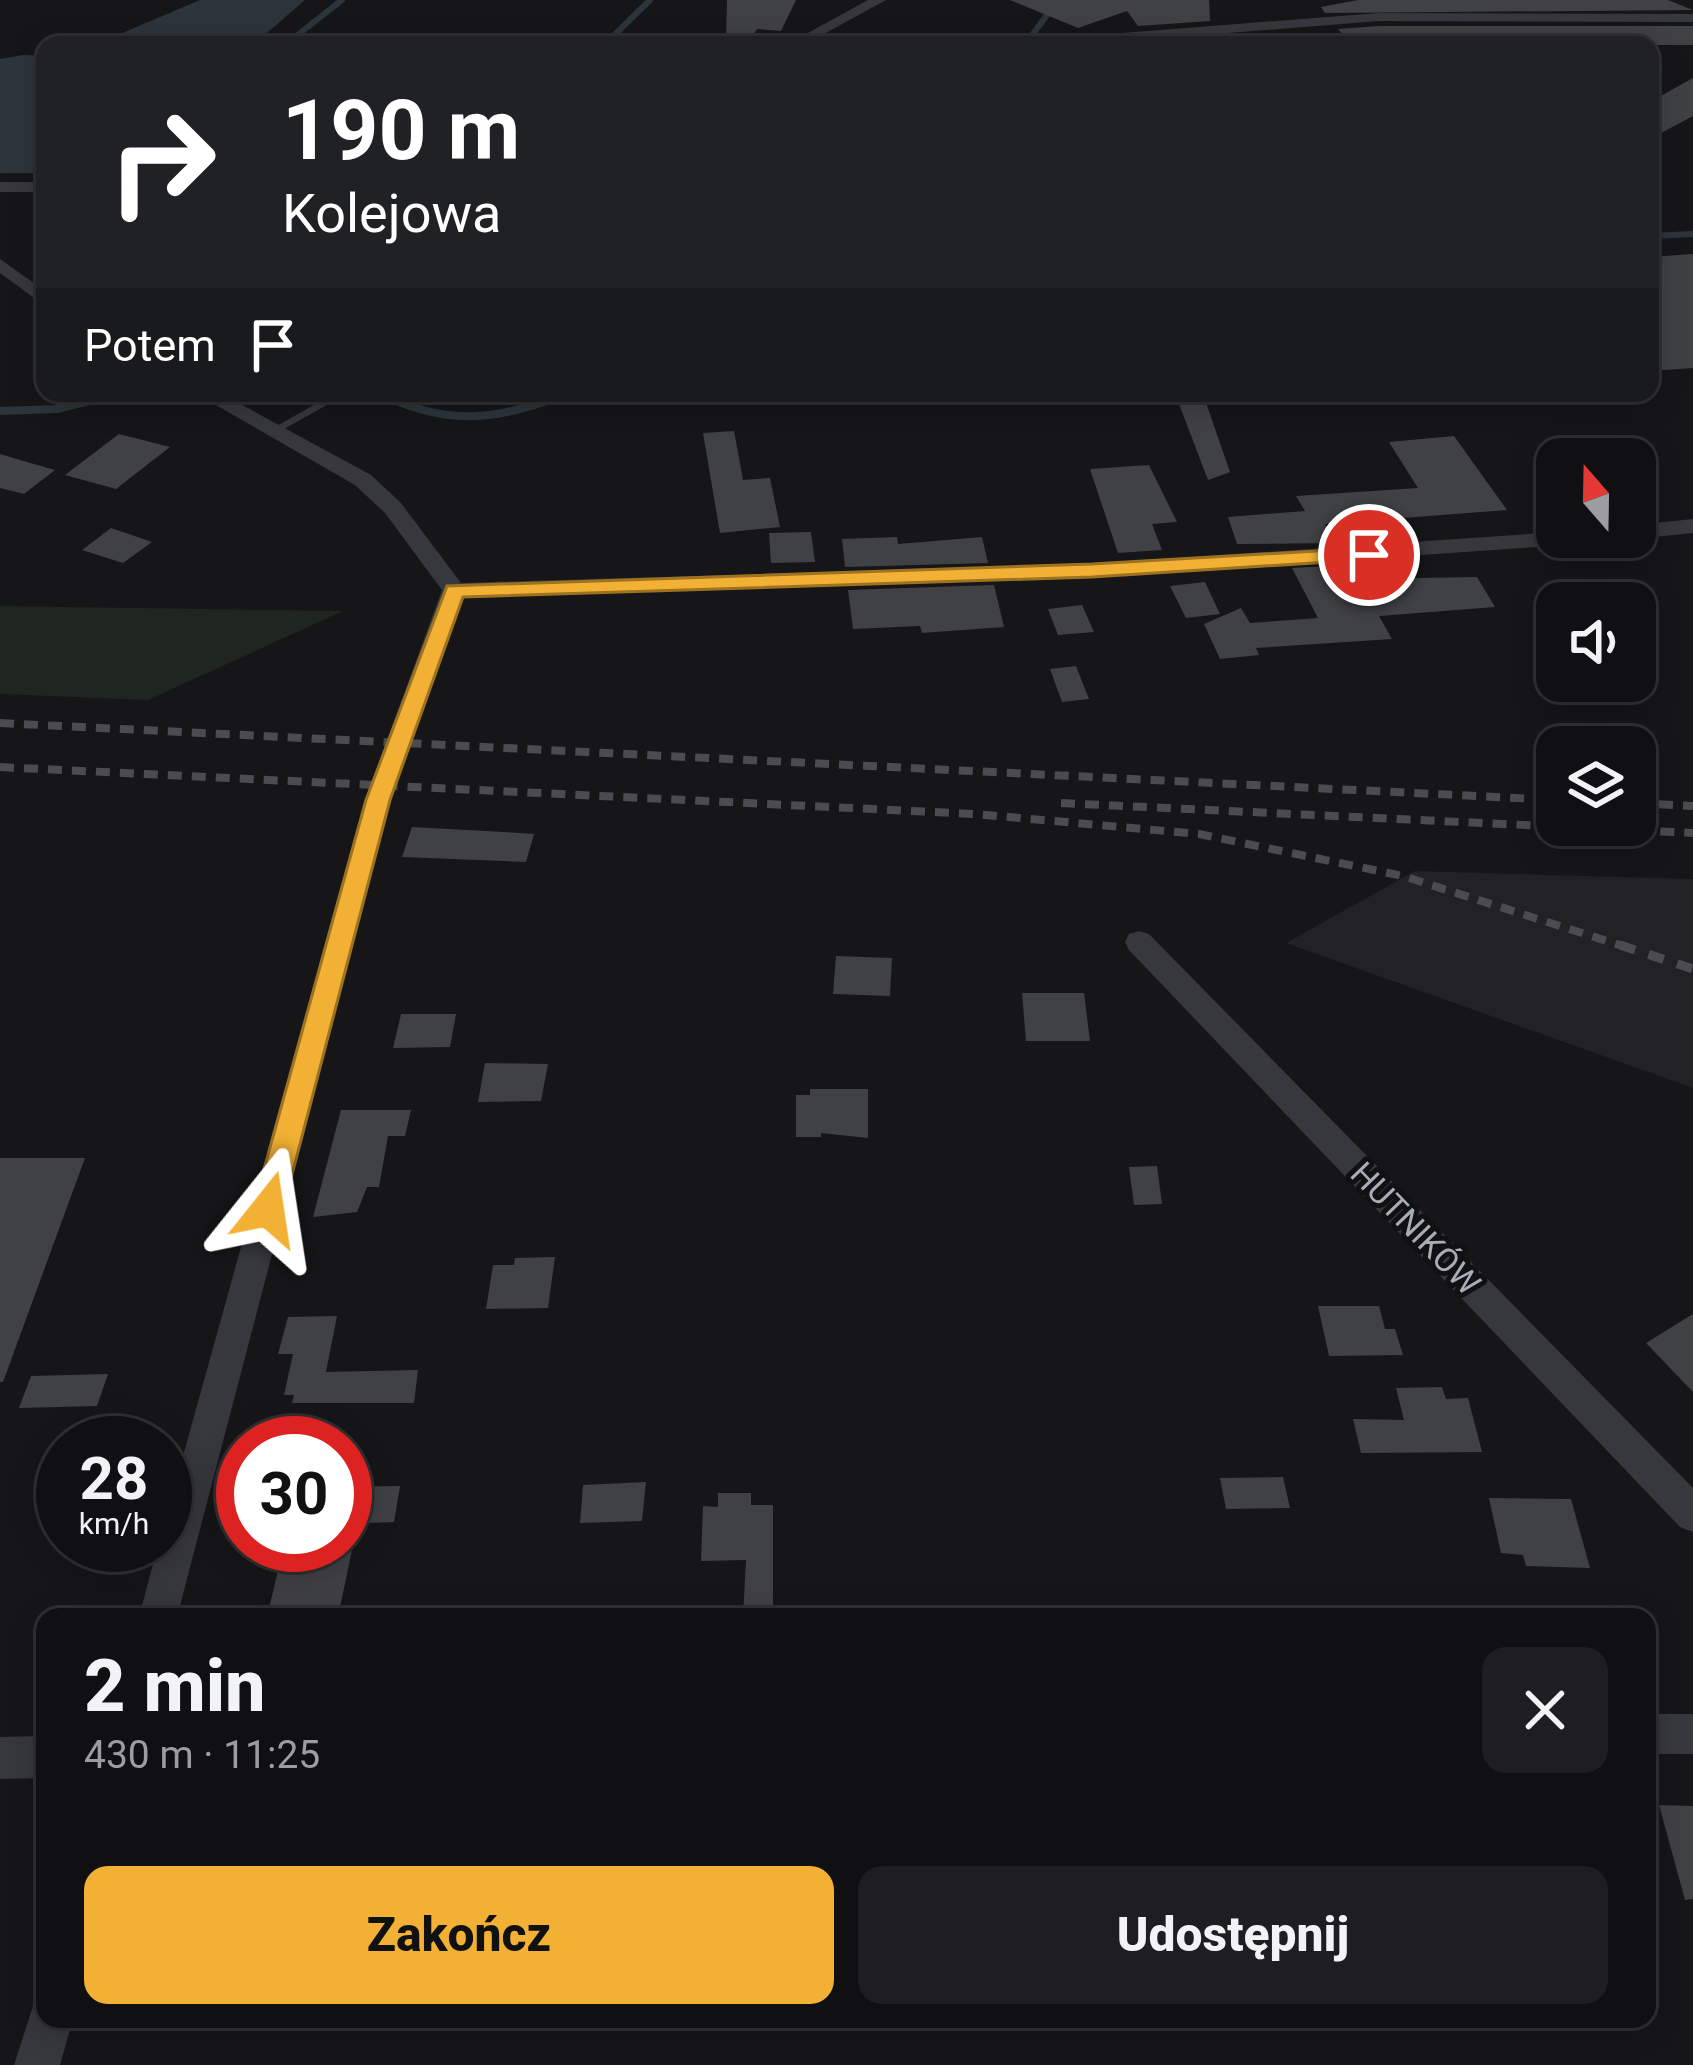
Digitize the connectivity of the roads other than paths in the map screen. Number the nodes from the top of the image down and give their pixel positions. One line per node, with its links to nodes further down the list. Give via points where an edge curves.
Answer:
1 (879, 0): 3 (street)
2 (1693, 18): 4 (street, via 1379,17)
3 (810, 36)
4 (1135, 36)
5 (0, 187): 6 (street)
6 (36, 187)
7 (0, 264): 8 (street)
8 (36, 293)
9 (221, 402): 11 (street)
10 (326, 402): 11 (lane)
11 (273, 431): 15 (street, via 380,494)
12 (1693, 526): 13 (street)
13 (1656, 530)
14 (1536, 540): 15 (street, via 1092,571)
15 (454, 590): 18 (street, via 378,800)
16 (1138, 942): 17 (street, HUTNIKÓW)
17 (1693, 1514)
18 (160, 1608)
19 (1656, 1734): 20 (street)
20 (1693, 1734)
21 (36, 1757): 22 (street)
22 (0, 1758)
23 (47, 2028): 24 (street)
24 (37, 2065)

